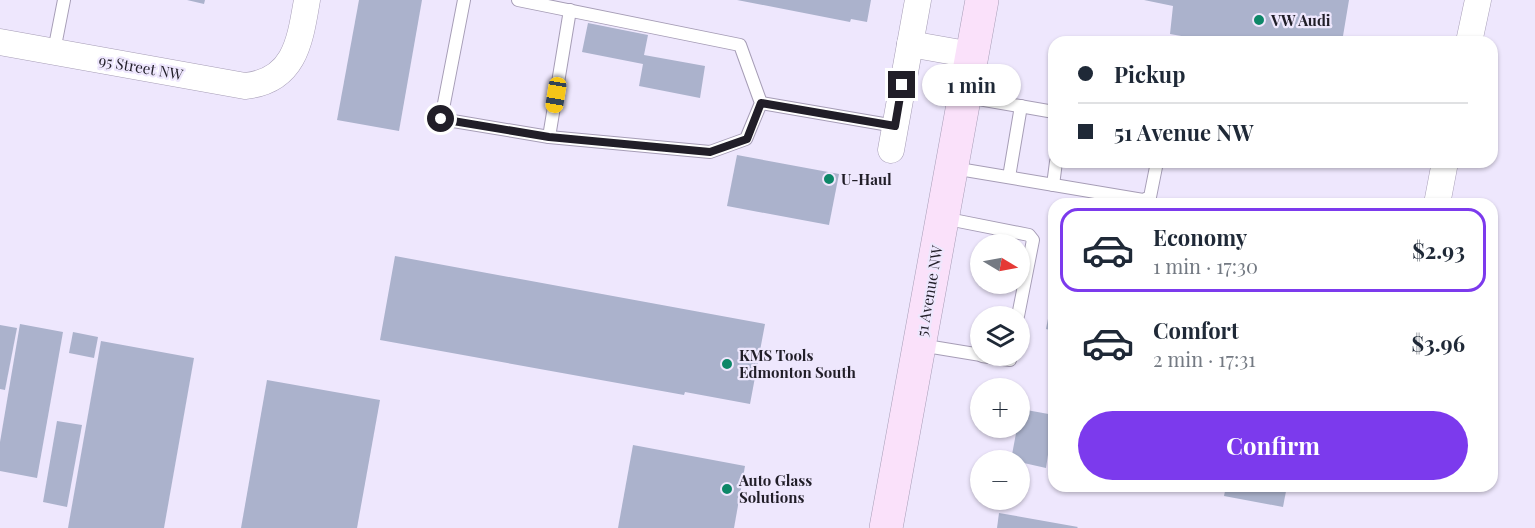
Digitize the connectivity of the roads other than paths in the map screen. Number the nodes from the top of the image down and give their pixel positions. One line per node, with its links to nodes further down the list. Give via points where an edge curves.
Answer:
1 (64, 0): 12 (lane)
2 (307, 0): 12 (street, 95 Street NW, via 301,39 294,54 279,74 245,86)
3 (464, 0): 18 (lane, via 441,119)
4 (518, 0): 8 (lane)
5 (918, 0): 11 (street)
6 (982, 0): 13 (main road, 51 Avenue NW)
7 (1478, 0): 9 (street)
8 (570, 10): 15 (lane, via 740,45); 18 (lane)
9 (1470, 36)
10 (0, 42): 12 (street, 95 Street NW)
11 (910, 44): 13 (street); 19 (street)
12 (54, 51)
13 (972, 55): 14 (main road, 51 Avenue NW)
14 (964, 96): 16 (lane); 20 (main road, 51 Avenue NW)
15 (761, 103): 18 (lane, via 747,139 710,152); 19 (lane)
16 (1021, 106): 17 (lane); 24 (lane)
17 (1048, 111)
18 (549, 137)
19 (893, 138)
20 (951, 168): 24 (lane); 29 (main road, 51 Avenue NW)
21 (1055, 168): 25 (lane)
22 (1156, 168): 27 (lane)
23 (1444, 168): 28 (street)
24 (1009, 177): 25 (lane)
25 (1053, 185): 26 (lane)
26 (1134, 198)
27 (1149, 198)
28 (1438, 198)
29 (942, 217): 30 (lane, via 1029,235 1033,240); 31 (main road, 51 Avenue NW)
30 (1020, 306)
31 (919, 344): 32 (lane); 33 (main road, 51 Avenue NW)
32 (970, 353)
33 (886, 528)

